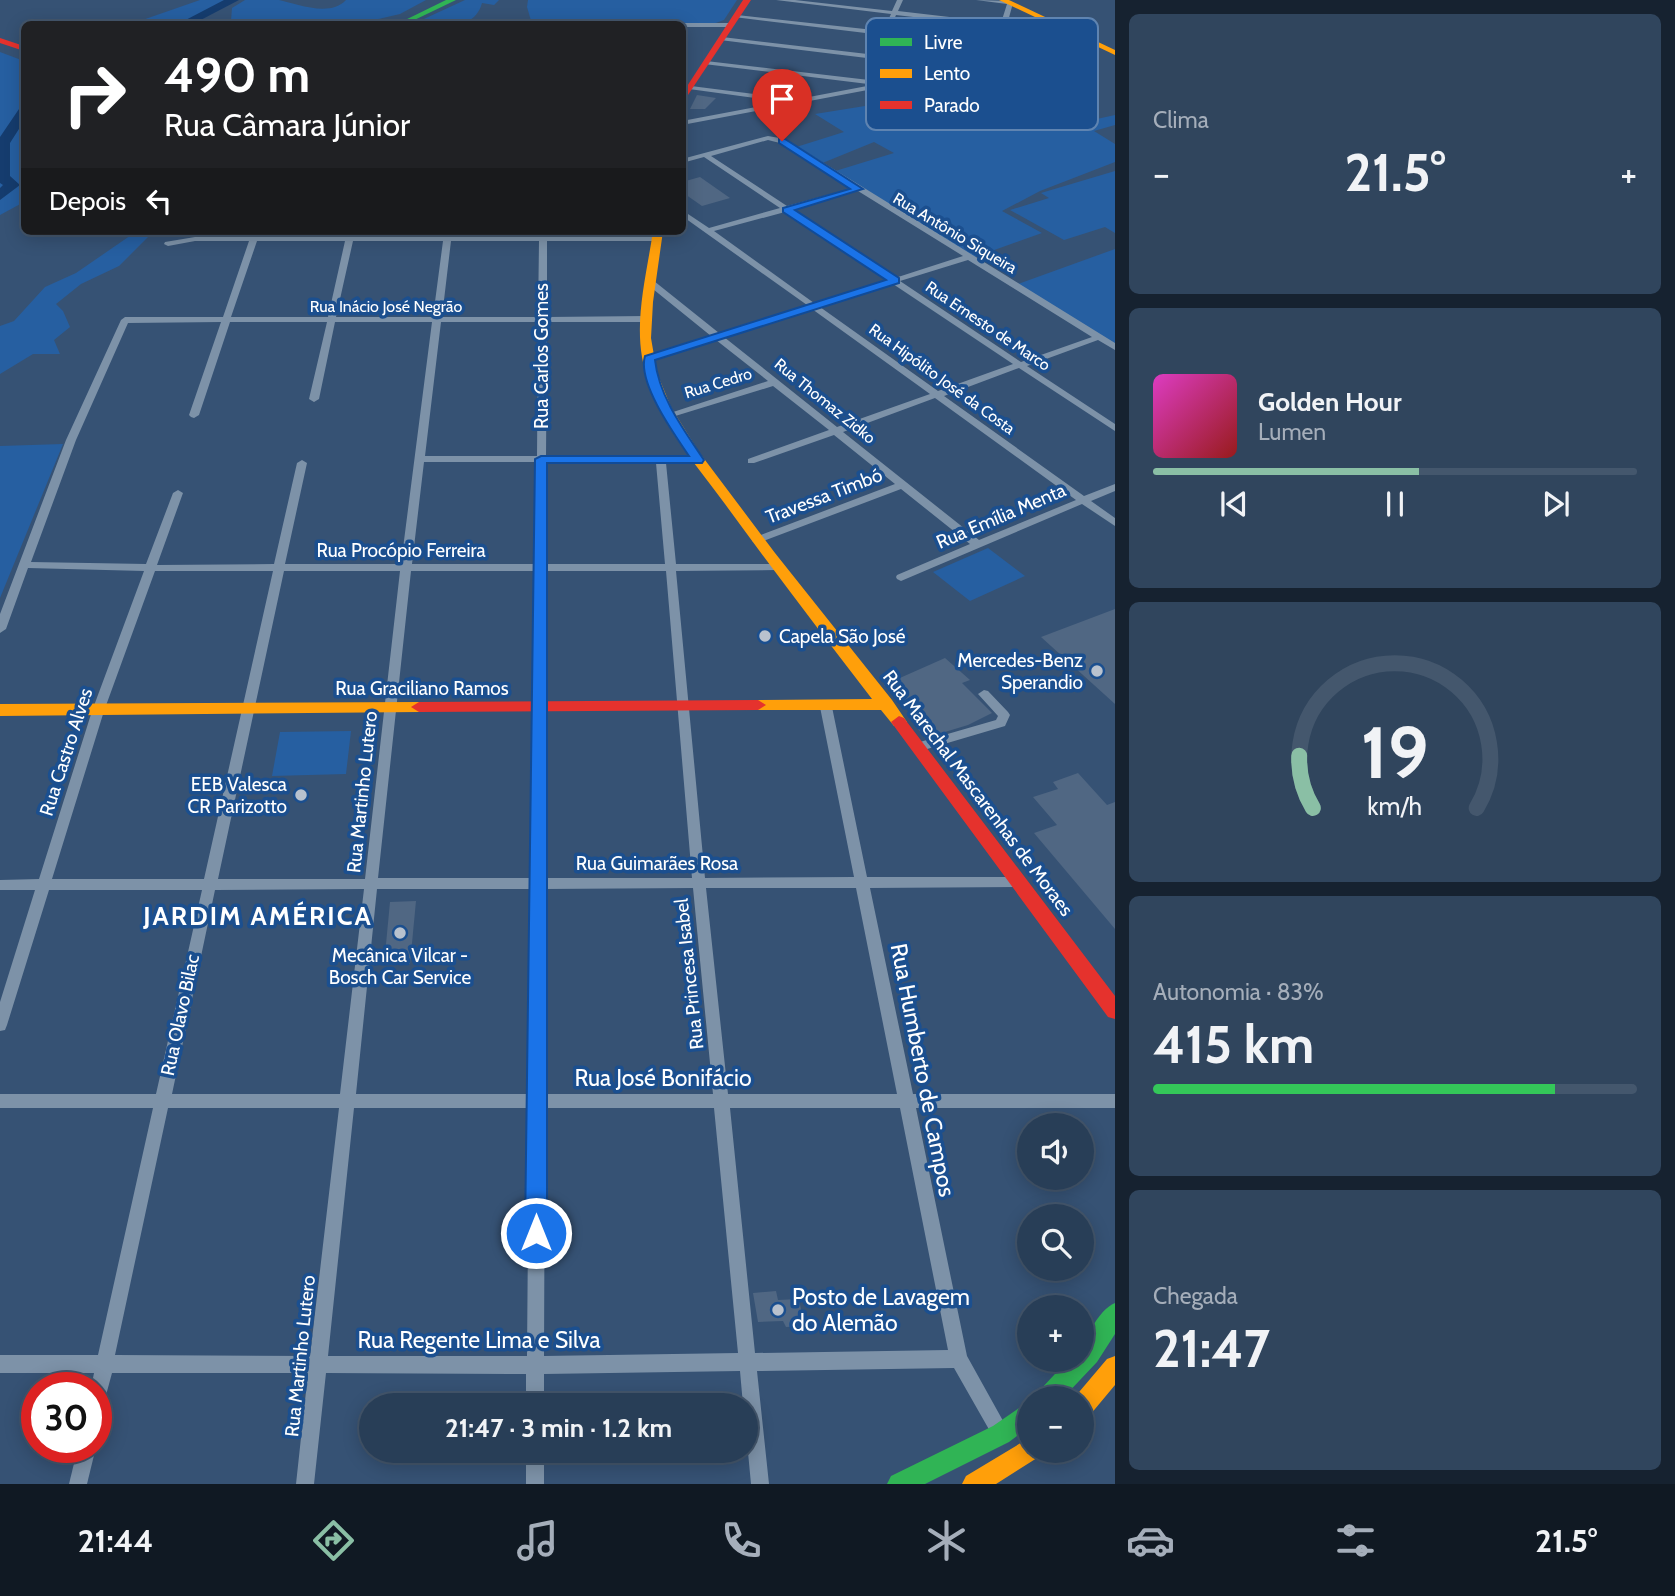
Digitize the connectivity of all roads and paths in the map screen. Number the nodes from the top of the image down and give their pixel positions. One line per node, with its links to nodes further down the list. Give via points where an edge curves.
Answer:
1 (452, 0): 11 (main road)
2 (747, 0): 13 (main road)
3 (779, 0): 7 (street)
4 (900, 0): 7 (street)
5 (979, 0): 6 (street)
6 (1007, 1): 10 (main road)
7 (895, 13): 8 (street); 9 (street)
8 (893, 18)
9 (940, 18)
10 (1044, 18)
11 (407, 21)
12 (686, 25): 13 (street)
13 (730, 27): 14 (street); 19 (street); 20 (main road)
14 (866, 33)
15 (0, 40): 17 (main road)
16 (1098, 44): 18 (main road)
17 (21, 48)
18 (1115, 53)
19 (866, 56)
20 (706, 63): 21 (street); 23 (main road)
21 (866, 84)
22 (866, 86): 25 (street)
23 (691, 88): 24 (main road); 25 (street)
24 (686, 96)
25 (798, 101): 26 (street)
26 (686, 122)
27 (705, 155): 28 (street); 29 (street, Rua Antônio Siqueira, via 768,138 782,141); 30 (street, Rua Ernesto de Marco)
28 (686, 160)
29 (858, 189): 30 (street); 39 (street, Rua Antônio Siqueira)
30 (787, 210): 32 (street); 40 (street, Rua Ernesto de Marco)
31 (686, 215): 32 (street, Rua Hipólito José da Costa)
32 (709, 230): 42 (street, Rua Hipólito José da Costa)
33 (350, 235): 34 (street); 37 (street); 44 (street)
34 (448, 235): 36 (street); 45 (street, Rua Martinho Lutero)
35 (658, 235): 36 (street); 41 (main road, Rua Marechal Mascarenhas de Moraes)
36 (543, 236): 46 (street, Rua Carlos Gomes)
37 (253, 240): 38 (street, via 195,239); 43 (street)
38 (168, 244)
39 (969, 257): 40 (street); 49 (street, Rua Antônio Siqueira)
40 (895, 281): 42 (street); 52 (street, Rua Ernesto de Marco)
41 (651, 283): 47 (main road, Rua Marechal Mascarenhas de Moraes); 48 (street, Rua Thomaz Zidko)
42 (814, 306): 48 (street); 54 (street, Rua Hipólito José da Costa)
43 (226, 320): 44 (street, Rua Inácio José Negrão); 56 (street); 73 (street, Rua Inácio José Negrão, via 125,320 71,440)
44 (331, 320): 45 (street, Rua Inácio José Negrão); 55 (street)
45 (437, 320): 46 (street, Rua Inácio José Negrão); 60 (street, Rua Martinho Lutero)
46 (540, 320): 47 (street, Rua Inácio José Negrão); 61 (street, Rua Carlos Gomes)
47 (647, 320): 51 (main road, Rua Marechal Mascarenhas de Moraes)
48 (720, 336): 51 (street); 53 (street, Rua Thomaz Zidko)
49 (1099, 337): 50 (street, Rua Antônio Siqueira); 52 (street)
50 (1115, 347)
51 (649, 358): 57 (main road, Rua Marechal Mascarenhas de Moraes)
52 (1022, 366): 54 (street); 58 (street, Rua Ernesto de Marco)
53 (776, 382): 57 (street, Rua Cedro); 59 (street, Rua Thomaz Zidko)
54 (938, 396): 59 (street); 69 (street, Rua Hipólito José da Costa)
55 (314, 399)
56 (194, 415)
57 (668, 415): 63 (main road, Rua Marechal Mascarenhas de Moraes)
58 (1115, 428)
59 (837, 430): 64 (street); 66 (street, Rua Thomaz Zidko)
60 (422, 459): 61 (street); 79 (street, Rua Martinho Lutero)
61 (541, 459): 62 (street); 74 (street, Rua Carlos Gomes)
62 (661, 460): 63 (street); 75 (street, Rua Princesa Isabel)
63 (698, 460): 71 (main road, Rua Marechal Mascarenhas de Moraes)
64 (751, 461)
65 (302, 463): 78 (street, Rua Olavo Bilac)
66 (904, 484): 71 (street, Travessa Timbó); 72 (street, Rua Thomaz Zidko)
67 (1115, 487): 69 (street, Rua Emília Menta)
68 (178, 493): 77 (street, Rua Castro Alves)
69 (1084, 501): 70 (street, Rua Hipólito José da Costa); 72 (street, Rua Emília Menta)
70 (1115, 523)
71 (757, 540): 76 (main road, Rua Marechal Mascarenhas de Moraes)
72 (978, 545): 80 (street, Rua Emília Menta)
73 (26, 565): 77 (street, Rua Procópio Ferreira); 81 (street)
74 (541, 567): 75 (street, Rua Procópio Ferreira); 79 (street, Rua Procópio Ferreira); 85 (street, Rua Carlos Gomes)
75 (671, 567): 76 (street, Rua Procópio Ferreira); 86 (street, Rua Princesa Isabel)
76 (777, 567): 83 (main road, Rua Marechal Mascarenhas de Moraes)
77 (149, 568): 78 (street, Rua Procópio Ferreira); 90 (street, Rua Castro Alves)
78 (279, 568): 79 (street, Rua Procópio Ferreira); 89 (street, Rua Olavo Bilac)
79 (406, 568): 87 (street, Rua Martinho Lutero)
80 (901, 578)
81 (0, 629)
82 (984, 694): 91 (street, via 1004,715 1001,723)
83 (887, 704): 84 (main road, Rua Graciliano Ramos); 91 (main road, Rua Marechal Mascarenhas de Moraes)
84 (827, 707): 86 (main road, Rua Graciliano Ramos); 92 (street, Rua Humberto de Campos)
85 (540, 708): 86 (main road, Rua Graciliano Ramos); 87 (main road, Rua Graciliano Ramos); 95 (street, Rua Carlos Gomes)
86 (685, 708): 93 (street, Rua Princesa Isabel)
87 (390, 709): 89 (main road, Rua Graciliano Ramos); 97 (street, Rua Martinho Lutero)
88 (0, 710): 90 (main road, Rua Graciliano Ramos)
89 (247, 710): 90 (main road, Rua Graciliano Ramos); 96 (street, Rua Olavo Bilac)
90 (98, 711): 99 (street, Rua Castro Alves)
91 (918, 747): 94 (main road, Rua Marechal Mascarenhas de Moraes)
92 (862, 881): 93 (street, Rua Guimarães Rosa); 94 (street, Rua Guimarães Rosa); 107 (street, Rua Humberto de Campos)
93 (699, 882): 95 (street, Rua Guimarães Rosa); 106 (street, Rua Princesa Isabel)
94 (1019, 882): 100 (main road, Rua Marechal Mascarenhas de Moraes)
95 (539, 883): 97 (street, Rua Guimarães Rosa); 105 (street, Rua Carlos Gomes)
96 (209, 884): 97 (street, Rua Guimarães Rosa); 99 (street, Rua Guimarães Rosa); 103 (street, Rua Olavo Bilac)
97 (371, 884): 104 (street, Rua Martinho Lutero)
98 (0, 885): 99 (street, Rua Guimarães Rosa)
99 (44, 885): 101 (street, Rua Castro Alves)
100 (1115, 1011)
101 (0, 1025)
102 (0, 1101): 103 (street, Rua José Bonifácio)
103 (161, 1101): 104 (street, Rua José Bonifácio); 113 (street, Rua Olavo Bilac)
104 (347, 1101): 105 (street, Rua José Bonifácio); 114 (street, Rua Martinho Lutero)
105 (537, 1101): 106 (street, Rua José Bonifácio); 115 (street, Rua Carlos Gomes)
106 (720, 1101): 107 (street, Rua José Bonifácio); 111 (street, Rua Princesa Isabel)
107 (906, 1101): 108 (street, Rua José Bonifácio); 110 (street, Rua Humberto de Campos)
108 (1115, 1101)
109 (1115, 1314): 118 (main road, via 1089,1354)
110 (958, 1359): 111 (street, Rua Regente Lima e Silva); 122 (street, Rua Humberto de Campos)
111 (748, 1362): 115 (street, Rua Regente Lima e Silva); 130 (street, Rua Princesa Isabel)
112 (0, 1364): 113 (street, Rua Regente Lima e Silva)
113 (105, 1365): 114 (street, Rua Regente Lima e Silva); 117 (street, Rua Olavo Bilac)
114 (319, 1365): 115 (street, Rua Regente Lima e Silva); 128 (street, Rua Martinho Lutero)
115 (535, 1365): 120 (street, Rua Carlos Gomes)
116 (1115, 1367): 119 (main road)
117 (103, 1372)
118 (1059, 1386)
119 (1094, 1392)
120 (535, 1393)
121 (1017, 1422): 122 (main road)
122 (1001, 1434): 131 (main road)
123 (1017, 1458): 126 (main road)
124 (83, 1463): 127 (street)
125 (535, 1463): 129 (street)
126 (980, 1483)
127 (78, 1484)
128 (305, 1484)
129 (535, 1484)
130 (760, 1484)
131 (899, 1484)

